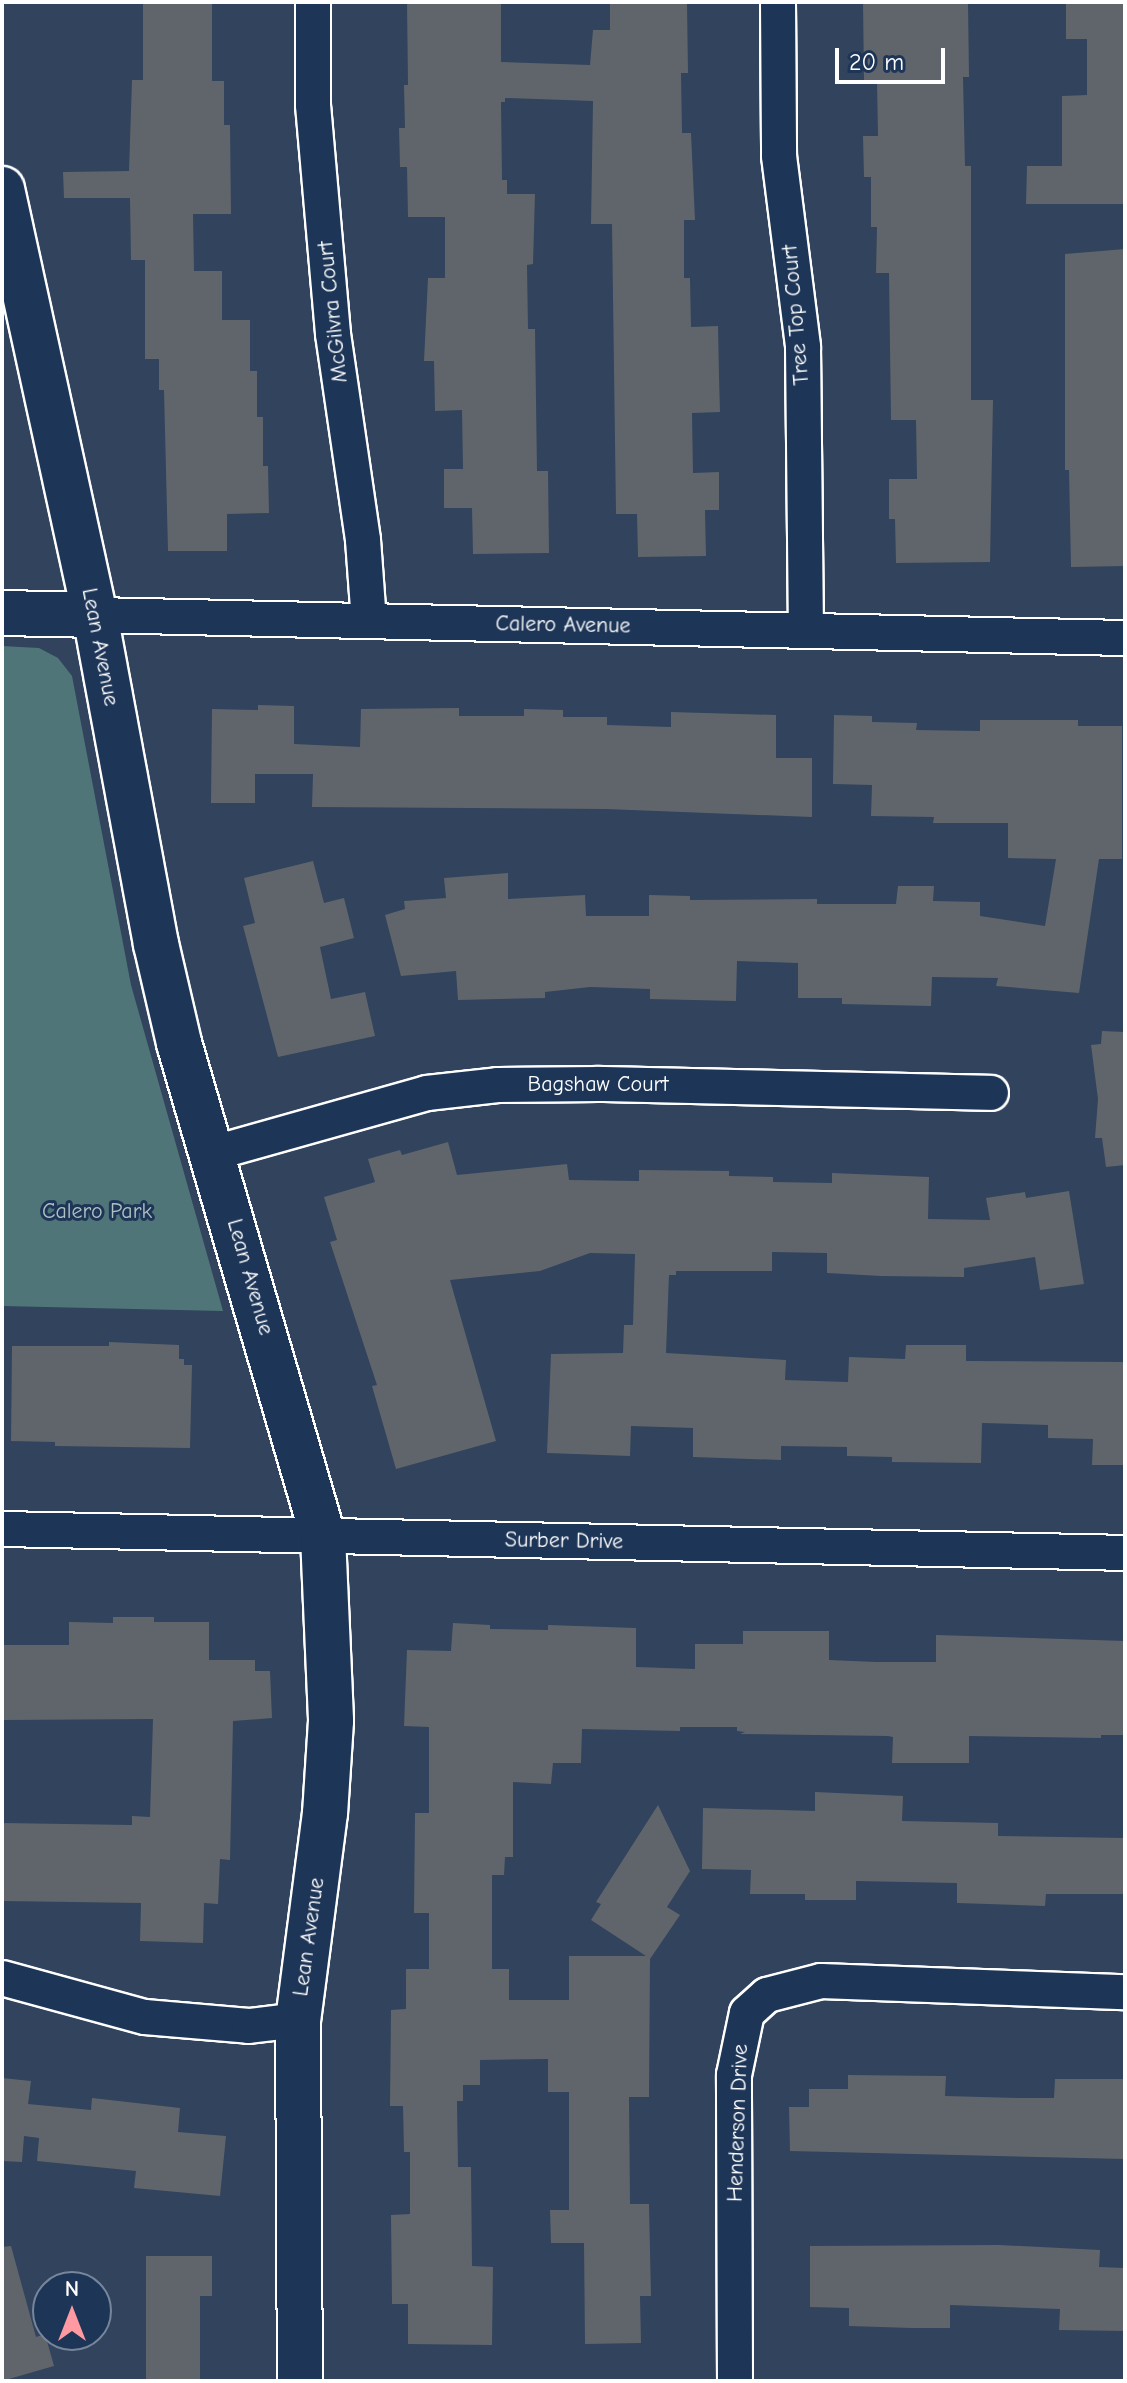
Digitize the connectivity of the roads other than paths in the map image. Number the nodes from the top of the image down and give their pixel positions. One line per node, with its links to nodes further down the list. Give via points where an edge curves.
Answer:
1 (313, 2): 6 (street, McGilvra Court, via 313,105 329,289)
2 (778, 2): 7 (street, Tree Top Court, via 779,156 803,347)
3 (2, 189): 5 (street, Lean Avenue)
4 (2, 613): 5 (street, Calero Avenue)
5 (95, 615): 6 (street, Calero Avenue); 10 (street, Lean Avenue, via 156,944 179,1043)
6 (369, 621): 7 (street, Calero Avenue)
7 (806, 629): 8 (street, Calero Avenue)
8 (1125, 638)
9 (991, 1093): 10 (street, Bagshaw Court, via 498,1085 415,1096)
10 (214, 1153): 12 (street, Lean Avenue)
11 (2, 1529): 12 (street, Surber Drive)
12 (323, 1536): 13 (street, Surber Drive); 16 (street, Lean Avenue, via 331,1721 325,1813)
13 (1125, 1553)
14 (2, 1978): 16 (street, via 145,2017 249,2026)
15 (1125, 1992): 18 (street, Henderson Drive, via 821,1981 767,1995 747,2013 734,2075)
16 (298, 2020): 17 (street, Lean Avenue)
17 (300, 2381)
18 (735, 2381)

